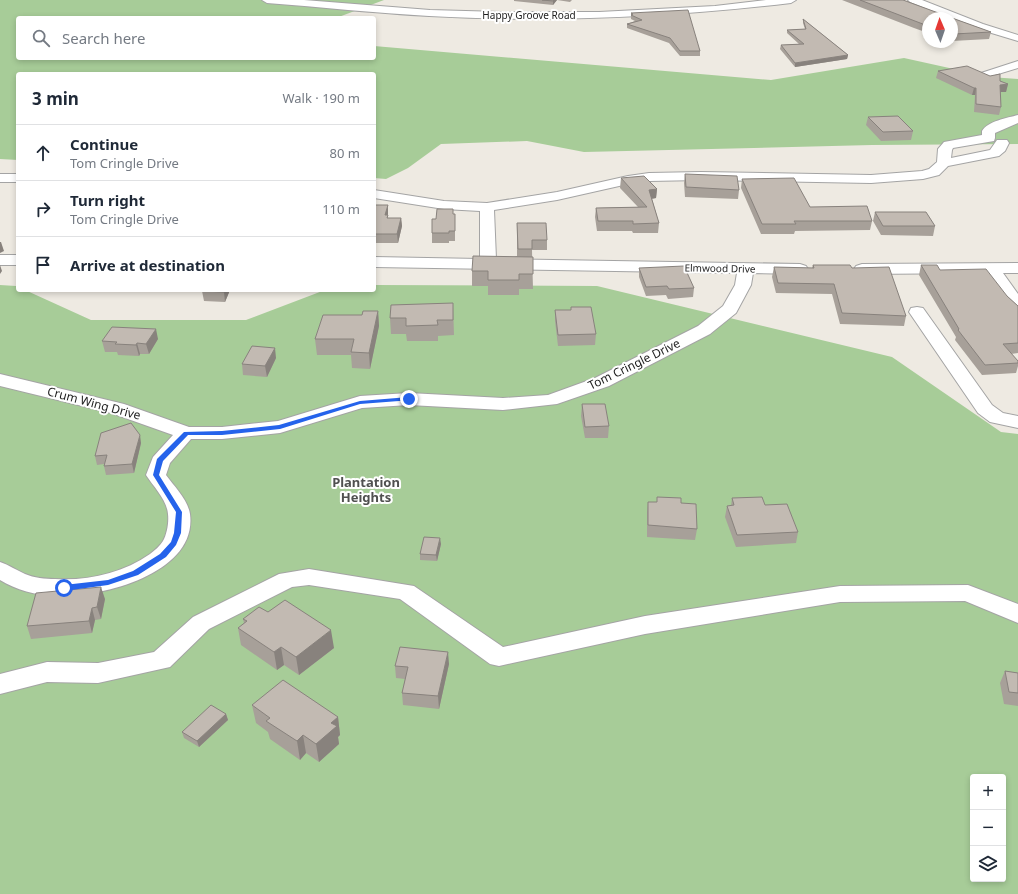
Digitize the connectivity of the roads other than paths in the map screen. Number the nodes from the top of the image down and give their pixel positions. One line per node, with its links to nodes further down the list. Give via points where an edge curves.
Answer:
1 (267, 0): 2 (street, Happy Groove Road, via 422,12 509,15 715,9)
2 (791, 0)
3 (914, 0): 4 (street, via 979,26)
4 (1018, 38)
5 (1018, 64): 6 (street)
6 (984, 75)
7 (1018, 119): 8 (street, via 988,131)
8 (989, 138): 9 (street, via 949,145 945,150); 9 (street, via 1007,144 994,153)
9 (944, 163): 13 (street, via 934,172 923,175 871,179 650,177)
10 (0, 178): 11 (street)
11 (16, 178)
12 (376, 194): 13 (street, via 444,205)
13 (487, 207): 17 (street)
14 (0, 260): 15 (street)
15 (16, 260)
16 (376, 262): 17 (street, Elmwood Drive)
17 (488, 264): 20 (street, Elmwood Drive)
18 (992, 268): 19 (street); 22 (street); 23 (street)
19 (1018, 268)
20 (745, 269): 21 (street, Elmwood Drive); 27 (street, Tom Cringle Drive, via 743,286 730,310 704,330 602,382 550,400 503,404 409,399 360,402 280,427 222,433)
21 (816, 269)
22 (848, 269)
23 (1018, 306)
24 (917, 312): 26 (street, via 985,409 997,418)
25 (0, 380): 27 (street, Crum Wing Drive, via 89,399 155,420)
26 (1018, 422)
27 (186, 433): 28 (street, via 160,461 156,475 179,512 174,543 163,556 136,573 108,582 64,588 34,585 6,575)
28 (0, 570)
29 (1018, 614): 30 (street, via 968,593 840,594 645,625 499,657 406,592 309,577 288,580 201,623 161,660 98,673 48,672)
30 (0, 684)

